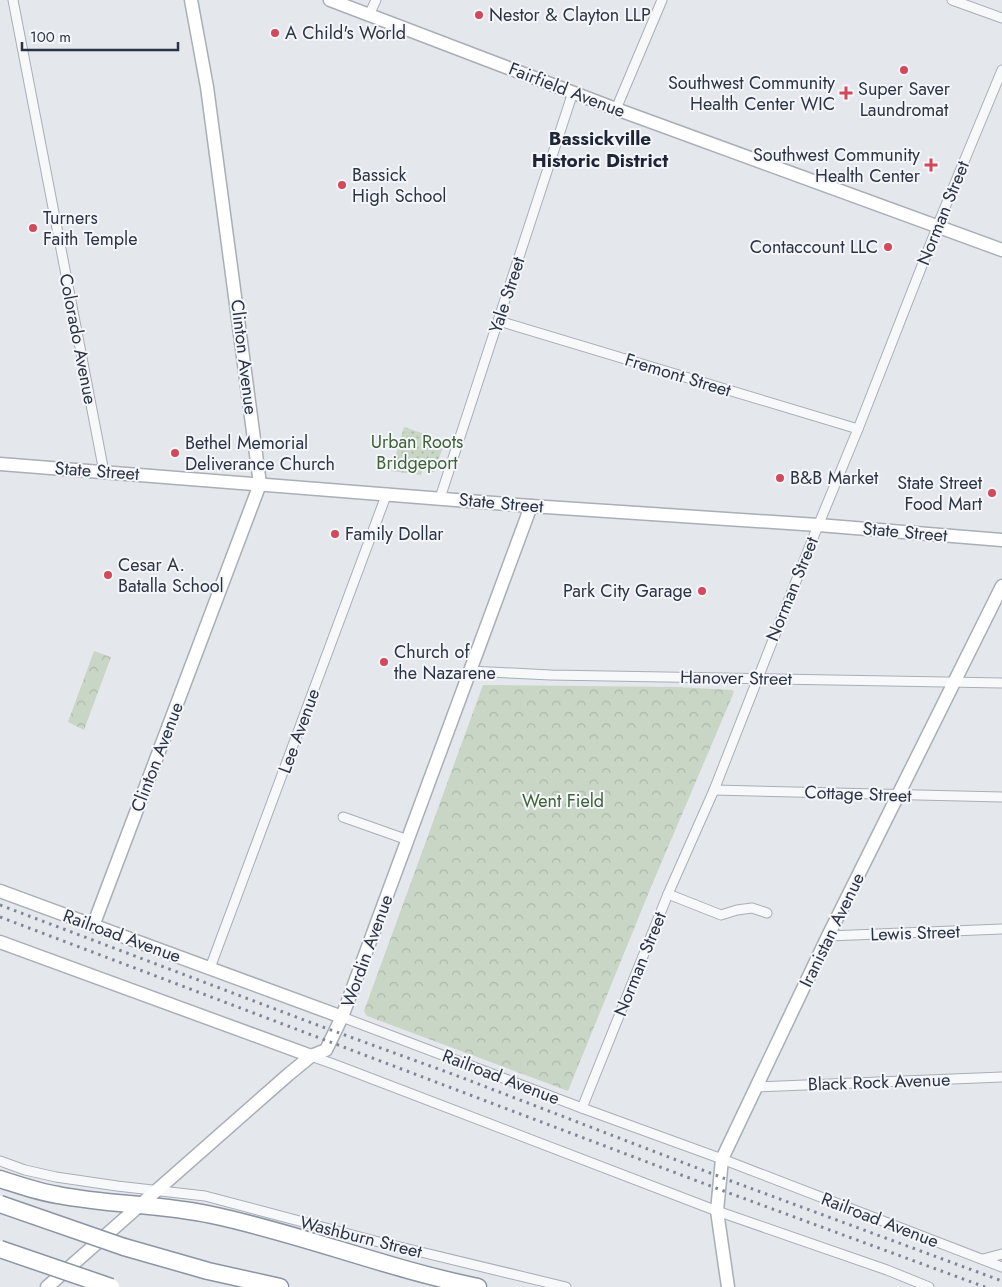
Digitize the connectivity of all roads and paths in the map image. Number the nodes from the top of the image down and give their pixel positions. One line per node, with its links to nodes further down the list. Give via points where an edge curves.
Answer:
1 (13, 0): 17 (street, Colorado Avenue)
2 (191, 0): 18 (street, Clinton Avenue, via 207,87)
3 (330, 0): 7 (street, Fairfield Avenue)
4 (376, 0): 7 (street)
5 (662, 0): 11 (street)
6 (952, 0): 8 (street)
7 (369, 15): 10 (street, Fairfield Avenue)
8 (1002, 18)
9 (1002, 70): 12 (street, Norman Street)
10 (573, 92): 11 (street, Fairfield Avenue); 14 (street, Yale Street)
11 (616, 109): 12 (street, Fairfield Avenue)
12 (937, 227): 13 (street, Fairfield Avenue); 15 (street, Norman Street)
13 (1002, 250)
14 (499, 321): 15 (street, Fremont Street); 20 (street, Yale Street)
15 (858, 429): 22 (street, Norman Street)
16 (0, 464): 17 (street, State Street)
17 (104, 472): 18 (street, State Street)
18 (260, 484): 19 (street, State Street); 37 (street, Clinton Avenue)
19 (387, 494): 20 (street, State Street); 41 (street, Lee Avenue)
20 (440, 498): 21 (street, State Street)
21 (532, 506): 22 (street, State Street); 25 (street, Wordin Avenue)
22 (818, 524): 23 (street, State Street); 26 (street, Norman Street)
23 (1002, 540)
24 (1002, 586): 27 (street, Iranistan Avenue)
25 (470, 671): 26 (street, Hanover Street); 33 (street, Wordin Avenue)
26 (757, 678): 27 (street, Hanover Street); 29 (street, Norman Street)
27 (955, 681): 28 (street, Hanover Street); 30 (street, Iranistan Avenue)
28 (1002, 683)
29 (714, 790): 30 (street, Cottage Street); 35 (street, Norman Street)
30 (899, 795): 31 (street, Cottage Street); 39 (street, Iranistan Avenue)
31 (1002, 797)
32 (343, 816): 33 (street)
33 (408, 840): 42 (street, Wordin Avenue)
34 (0, 891): 37 (street, Railroad Avenue)
35 (668, 894): 36 (street, via 721,915 752,908); 46 (street, Norman Street)
36 (767, 913)
37 (93, 926): 41 (street, Railroad Avenue)
38 (1002, 929): 39 (street, Lewis Street)
39 (828, 936): 45 (street, Iranistan Avenue)
40 (0, 942): 43 (street)
41 (210, 968): 42 (street, Railroad Avenue)
42 (342, 1017): 43 (street, Wordin Avenue, via 326,1050); 46 (street, Railroad Avenue)
43 (310, 1056): 50 (street, Wordin Avenue); 53 (street)
44 (1002, 1077): 45 (street, Black Rock Avenue)
45 (755, 1087): 47 (street, Iranistan Avenue)
46 (582, 1108): 47 (street, Railroad Avenue)
47 (722, 1159): 53 (street, Iranistan Avenue); 56 (street, Railroad Avenue)
48 (0, 1161): 50 (street, Washburn Street, via 56,1177)
49 (0, 1178): 52 (highway, via 58,1195)
50 (156, 1191): 52 (street, Wordin Avenue); 62 (street, Washburn Street, via 205,1196)
51 (0, 1204): 60 (highway, bridge, via 136,1251)
52 (141, 1204): 58 (street, Wordin Avenue); 61 (highway, via 190,1210 240,1222)
53 (717, 1211): 63 (street, Iranistan Avenue); 64 (street)
54 (0, 1249): 59 (highway, bridge)
55 (1002, 1254): 56 (street)
56 (982, 1259): 57 (street, Railroad Avenue)
57 (1002, 1267)
58 (47, 1287)
59 (111, 1287)
60 (280, 1287)
61 (478, 1287)
62 (566, 1287)
63 (728, 1287)
64 (929, 1287)

